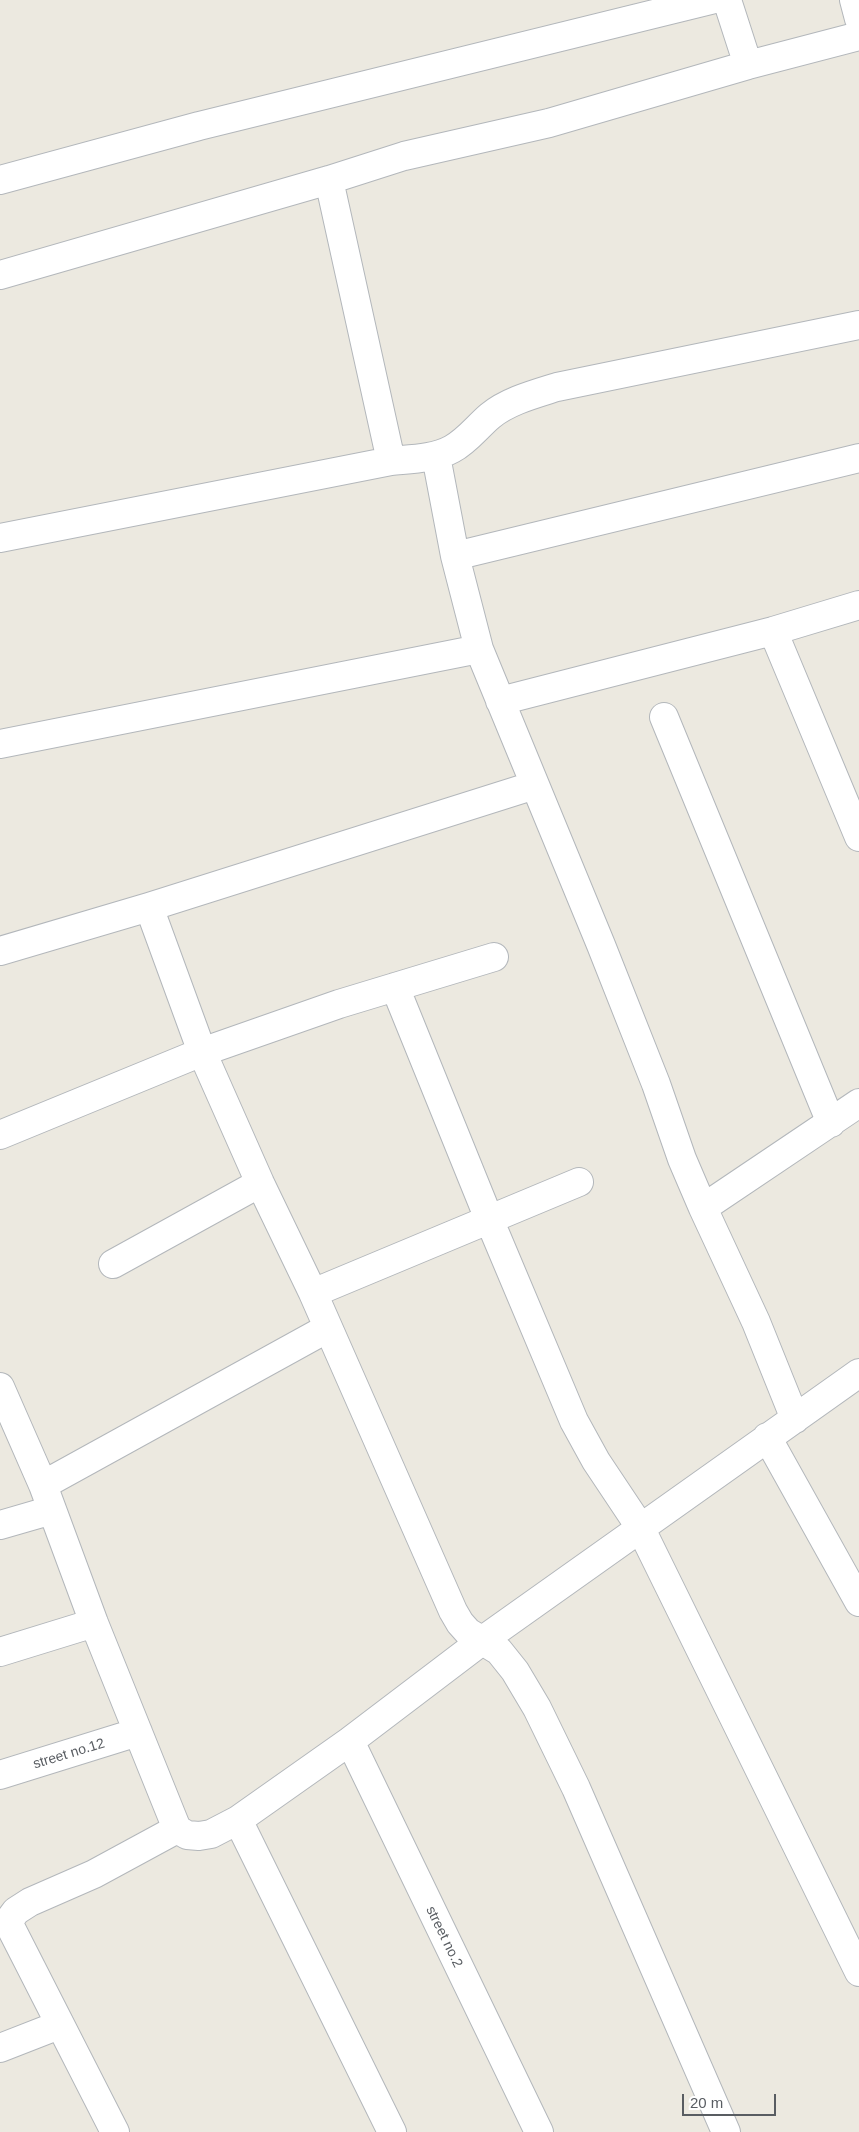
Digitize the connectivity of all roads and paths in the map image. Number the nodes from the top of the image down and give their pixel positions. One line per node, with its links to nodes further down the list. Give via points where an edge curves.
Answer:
1 (711, 0): 7 (street, via 199,126)
2 (727, 0): 6 (street)
3 (854, 0): 4 (street)
4 (859, 18)
5 (859, 36): 6 (street)
6 (748, 66): 8 (street, via 549,123 404,156)
7 (0, 180)
8 (329, 180): 9 (street); 13 (street)
9 (0, 275)
10 (859, 325): 11 (street, via 557,386 506,406 452,450)
11 (436, 456): 13 (street); 15 (street)
12 (859, 458): 15 (street)
13 (391, 461): 14 (street)
14 (0, 538)
15 (455, 556): 18 (street)
16 (859, 605): 17 (street)
17 (773, 631): 19 (street); 23 (street)
18 (479, 649): 19 (street); 21 (street)
19 (500, 701): 22 (street)
20 (664, 717): 30 (street)
21 (0, 744)
22 (535, 784): 24 (street); 34 (street)
23 (859, 837)
24 (149, 907): 25 (street); 28 (street)
25 (0, 951)
26 (494, 957): 27 (street)
27 (395, 987): 28 (street); 35 (street)
28 (202, 1052): 31 (street); 33 (street)
29 (859, 1103): 30 (street)
30 (831, 1123): 34 (street)
31 (0, 1135)
32 (579, 1182): 35 (street)
33 (260, 1184): 36 (street); 37 (street)
34 (703, 1208): 41 (street, via 756,1322)
35 (489, 1219): 37 (street); 46 (street, via 574,1421)
36 (113, 1264)
37 (313, 1293): 38 (street)
38 (328, 1328): 43 (street); 49 (street, via 453,1611 468,1632)
39 (859, 1373): 41 (street)
40 (0, 1387): 43 (street)
41 (795, 1419): 42 (street)
42 (767, 1437): 46 (street); 47 (street)
43 (43, 1485): 44 (street)
44 (52, 1510): 45 (street); 48 (street)
45 (0, 1525)
46 (640, 1527): 49 (street); 57 (street)
47 (859, 1602)
48 (94, 1622): 50 (street); 51 (street)
49 (483, 1640): 52 (street); 63 (street, via 499,1651 515,1671 537,1708 572,1779)
50 (0, 1652)
51 (138, 1732): 53 (street, street no.12); 55 (street)
52 (350, 1741): 54 (street); 62 (street, street no.2)
53 (0, 1775)
54 (238, 1820): 55 (street, via 211,1834 188,1836); 61 (street)
55 (177, 1830): 56 (street, via 94,1874 30,1902 16,1911)
56 (5, 1926): 58 (street)
57 (859, 1972)
58 (58, 2025): 59 (street); 60 (street)
59 (0, 2048)
60 (114, 2132)
61 (392, 2132)
62 (539, 2132)
63 (726, 2132)

